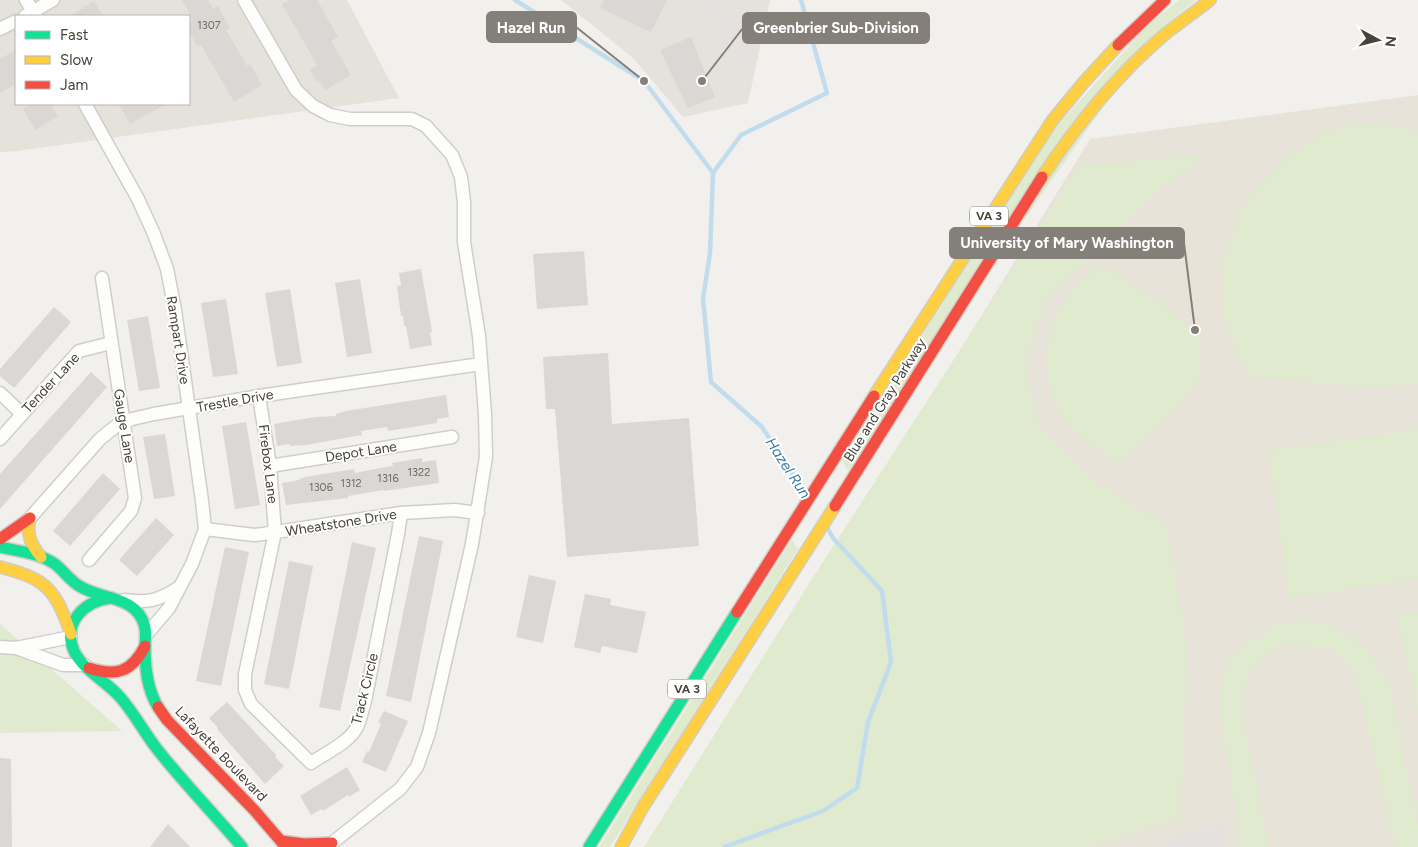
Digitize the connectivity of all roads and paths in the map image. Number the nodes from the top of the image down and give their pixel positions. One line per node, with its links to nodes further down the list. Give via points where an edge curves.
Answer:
1 (53, 0): 5 (street)
2 (244, 0): 11 (street, via 296,90 313,106 330,116 350,119 412,119 426,126 452,155 461,177 464,242 480,336)
3 (1165, 0): 40 (main road, Blue and Gray Parkway / VA 3, via 1123,39 1052,121)
4 (1210, 0): 41 (main road, Blue and Gray Parkway / VA 3, via 1163,36 1124,73 1063,148 643,807)
5 (30, 11)
6 (15, 22): 7 (street)
7 (0, 29)
8 (86, 105): 14 (street, Rampart Drive, via 138,199 167,269)
9 (102, 278): 10 (street, Gauge Lane)
10 (111, 343): 15 (street, Tender Lane, via 79,351); 16 (street, Gauge Lane)
11 (481, 364): 13 (street, Trestle Drive); 20 (street, via 486,457)
12 (0, 393): 15 (street)
13 (259, 396): 14 (street, Trestle Drive); 19 (street, Firebox Lane)
14 (188, 409): 16 (street, Trestle Drive); 23 (street, Rampart Drive)
15 (22, 414): 18 (street, Tender Lane)
16 (124, 423): 22 (street, Trestle Drive, via 100,439); 28 (street, Gauge Lane, via 134,503 131,511)
17 (452, 437): 19 (street, Depot Lane)
18 (0, 439)
19 (270, 466): 24 (street, Firebox Lane)
20 (478, 512): 21 (street, Wheatstone Drive, via 455,510); 38 (street, via 423,752 400,790)
21 (401, 514): 24 (street, Wheatstone Drive); 24 (street, Track Circle, via 359,722 347,739 311,763 251,704 245,690 245,674)
22 (30, 518): 25 (main road); 27 (main road, via 27,529 29,542)
23 (205, 529): 24 (street, Wheatstone Drive, via 254,535); 30 (street, Rampart Drive, via 192,564)
24 (275, 532)
25 (0, 538)
26 (0, 547): 27 (main road, Lafayette Boulevard)
27 (41, 557): 31 (main road, Lafayette Boulevard, via 81,587)
28 (90, 560)
29 (0, 566): 32 (main road, via 25,572 43,582 57,599)
30 (178, 588): 31 (street, via 157,600); 33 (street, Rampart Drive, via 169,608)
31 (117, 599): 32 (main road, via 96,600 85,606 74,622); 33 (main road, Lafayette Boulevard, via 137,609 145,624)
32 (71, 636): 35 (street); 36 (main road, via 75,653)
33 (146, 640): 36 (main road, via 138,659 125,670 106,673); 37 (main road, Lafayette Boulevard, via 147,681 157,707)
34 (0, 647): 35 (street)
35 (16, 648): 36 (street, via 63,664)
36 (87, 666): 39 (main road, via 121,698 156,748)
37 (283, 844): 38 (main road)
38 (330, 845)
39 (242, 847)
40 (589, 847)
41 (621, 847)

